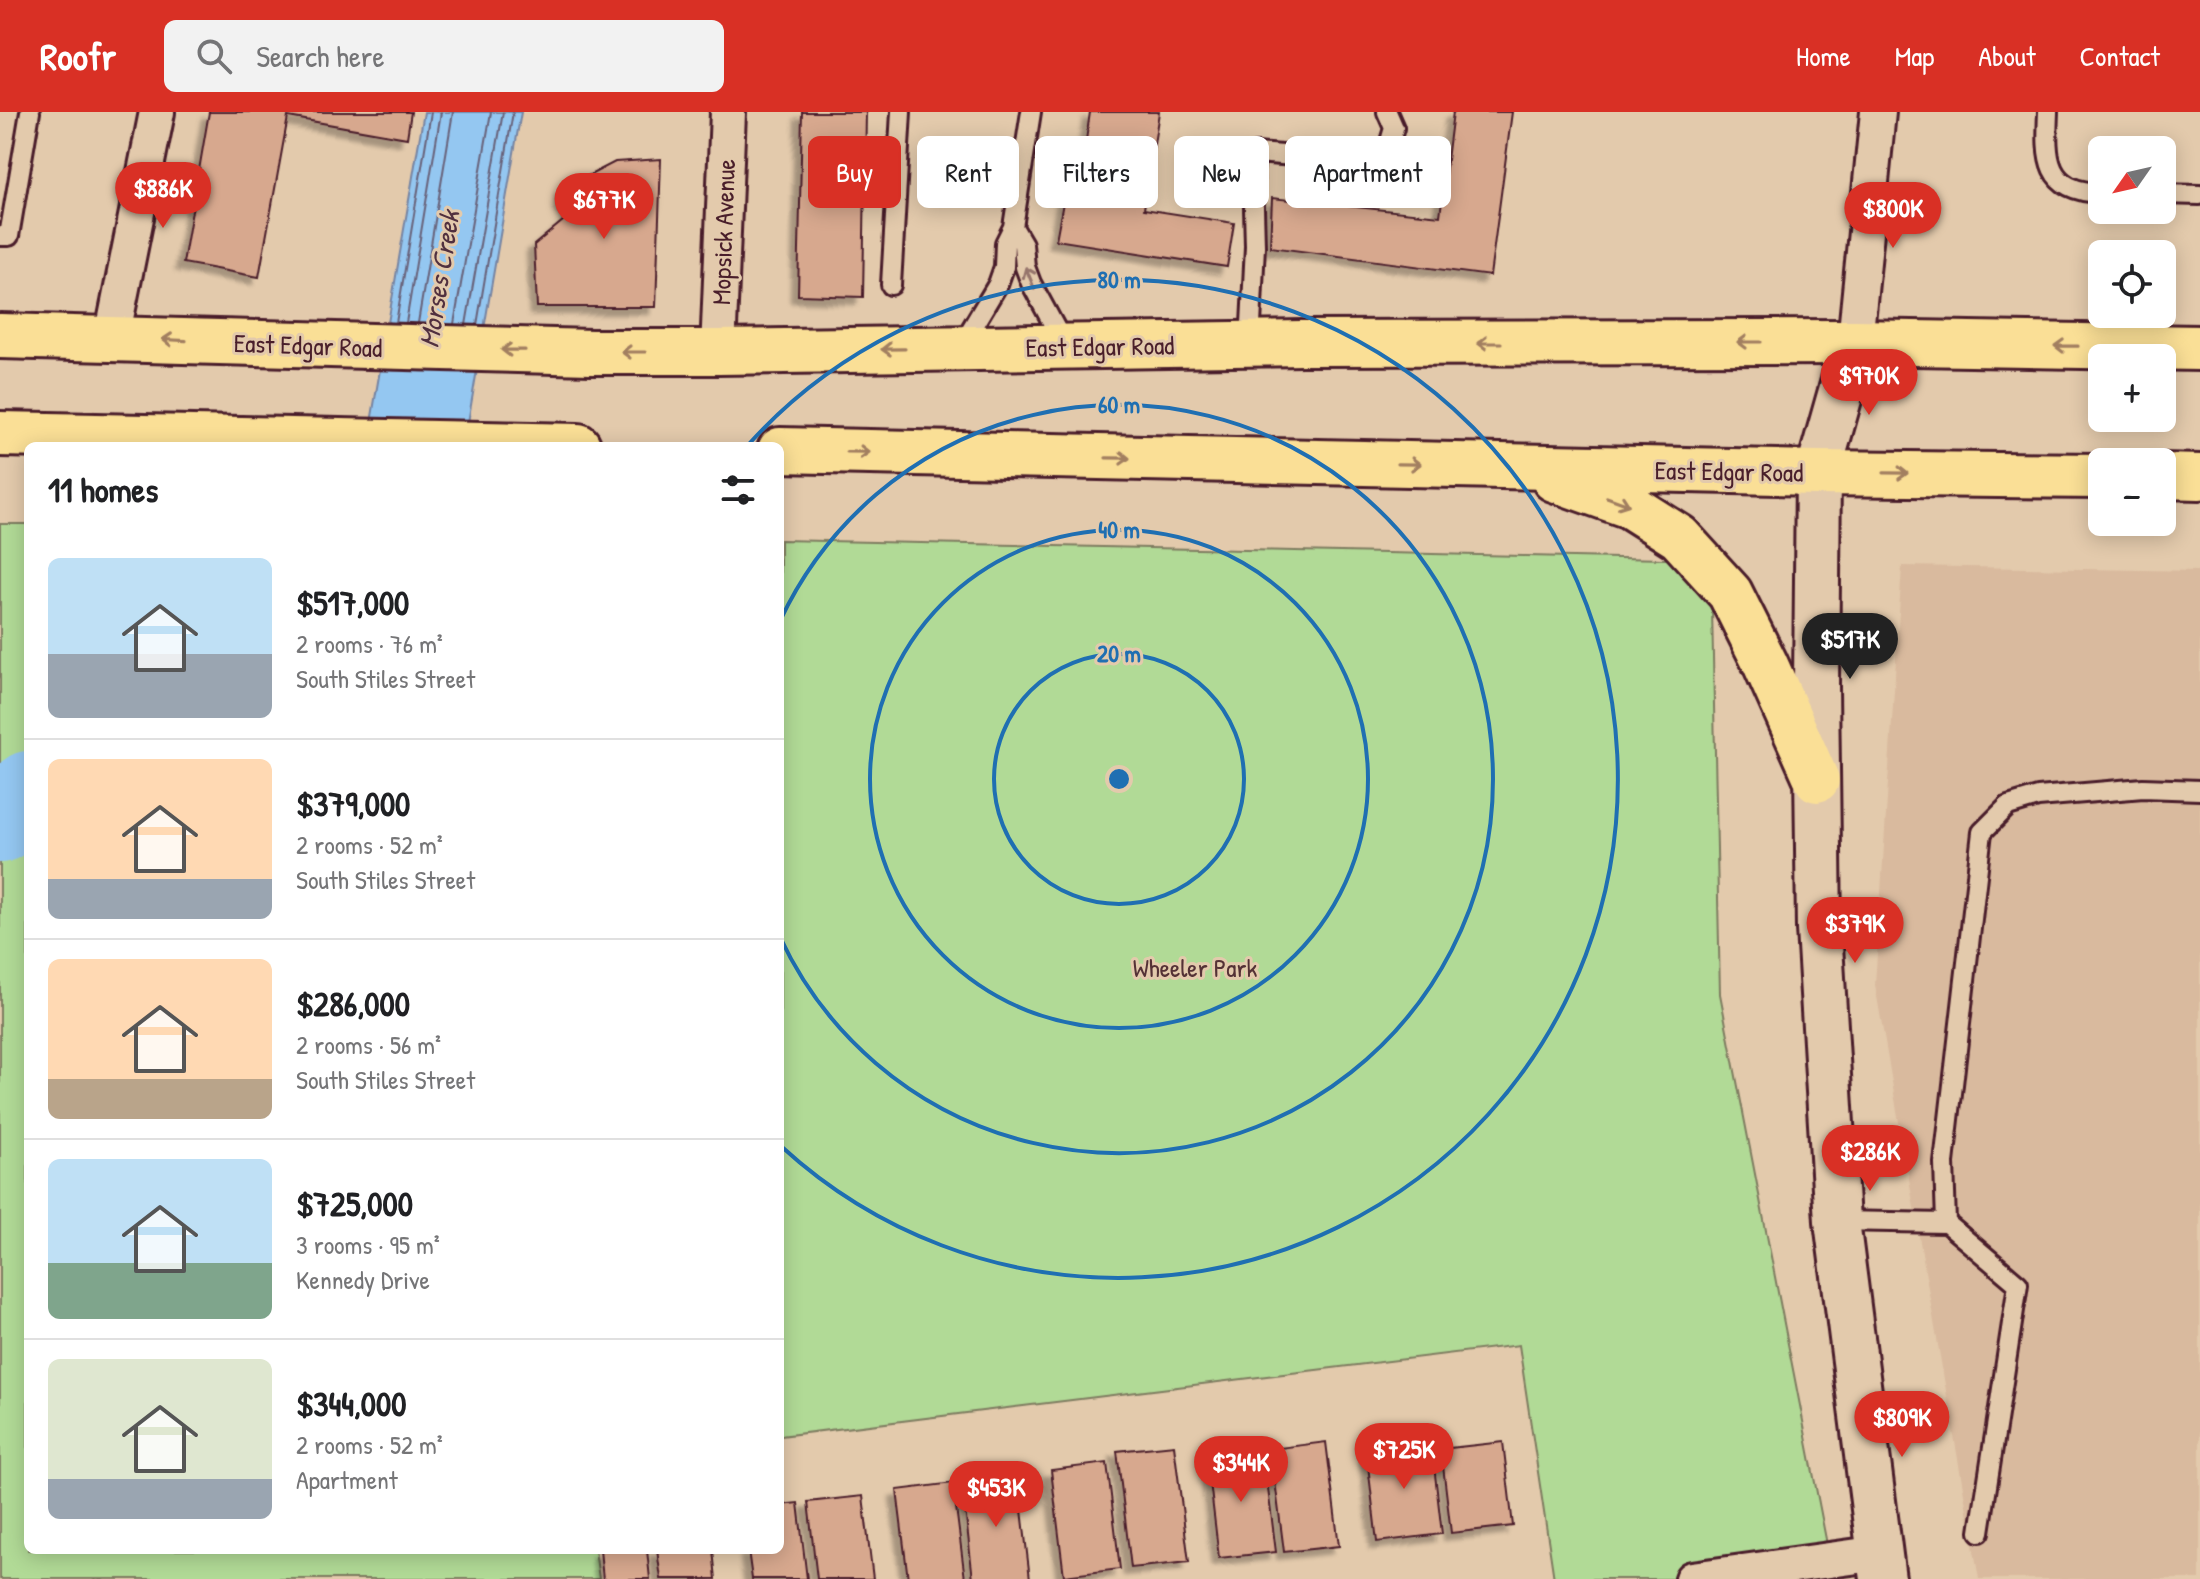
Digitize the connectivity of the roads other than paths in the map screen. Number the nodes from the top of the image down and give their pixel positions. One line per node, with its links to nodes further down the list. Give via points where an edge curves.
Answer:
1 (30, 112): 13 (lane, via 9,236)
2 (157, 112): 16 (street)
3 (728, 112): 22 (street, Mopsick Avenue)
4 (901, 112): 14 (lane)
5 (1031, 112): 12 (lane)
6 (1387, 112): 18 (lane, via 1394,128 1387,152 1373,162 1256,153)
7 (1878, 112): 17 (street)
8 (2048, 112): 9 (lane, via 2047,156 2053,170 2073,189)
9 (2088, 191)
10 (2176, 194): 11 (lane)
11 (2200, 195)
12 (1013, 227): 19 (lane, one-way to 12, via 1031,283 1023,244); 20 (lane, via 998,284)
13 (0, 236)
14 (891, 285)
15 (0, 336): 16 (highway, East Edgar Road)
16 (112, 338): 22 (highway, East Edgar Road, one-way to 16)
17 (1855, 342): 18 (highway, East Edgar Road, one-way to 18); 21 (highway, East Edgar Road, one-way to 17); 27 (main road)
18 (1250, 344): 19 (highway, East Edgar Road)
19 (1066, 347): 20 (highway, East Edgar Road)
20 (960, 348): 22 (highway, East Edgar Road, one-way to 22)
21 (2200, 348)
22 (718, 352)
23 (0, 434): 24 (highway)
24 (391, 442)
25 (784, 450): 26 (highway, East Edgar Road, one-way to 26)
26 (1518, 466): 27 (highway, East Edgar Road); 31 (highway, one-way to 31, via 1630,506 1679,537 1730,593)
27 (1818, 473): 28 (highway, East Edgar Road, one-way to 28); 31 (main road)
28 (2088, 476)
29 (2176, 476): 30 (highway)
30 (2200, 477)
31 (1817, 780): 33 (main road, via 1819,929)
32 (2200, 790): 34 (lane, via 2143,788 2038,797 2008,806 1982,832 1944,1163)
33 (1837, 1221): 34 (lane); 36 (main road)
34 (1946, 1223): 35 (lane, via 2018,1284)
35 (1980, 1532)
36 (1882, 1566): 37 (street)
37 (1692, 1579)

